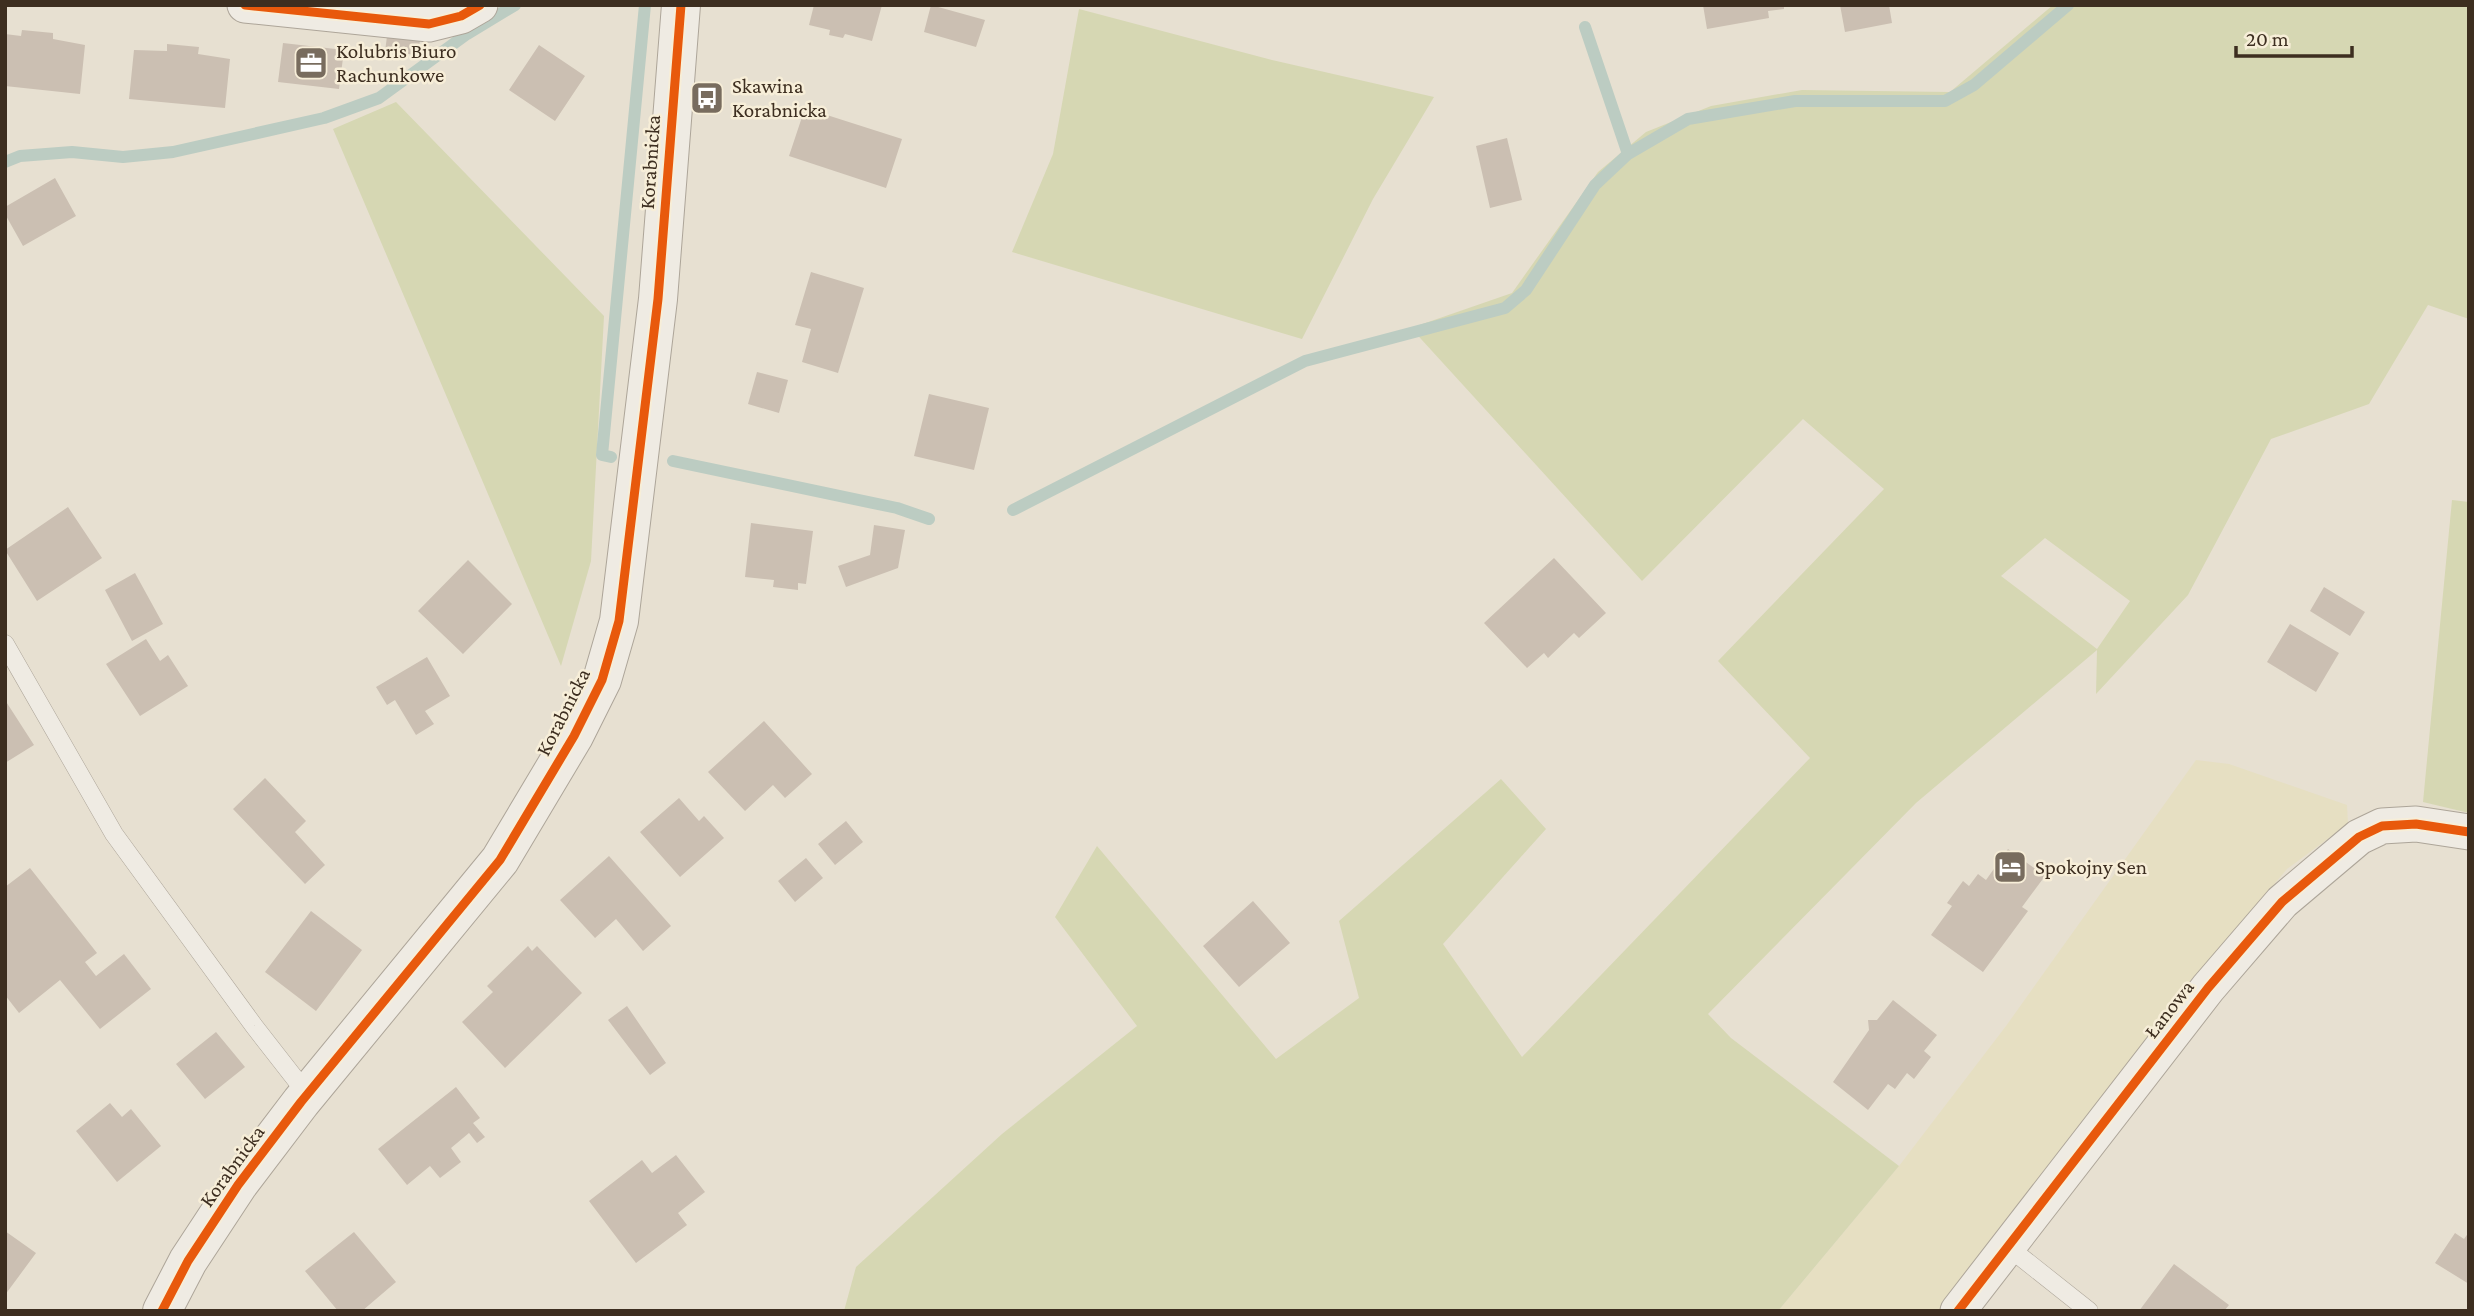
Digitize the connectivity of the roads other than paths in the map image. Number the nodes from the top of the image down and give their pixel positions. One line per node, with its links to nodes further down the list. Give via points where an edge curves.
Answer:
1 (245, 5): 2 (street, via 429,24 461,16)
2 (480, 5)
3 (681, 5): 6 (street, Korabnicka, via 658,299 619,621 601,680 500,860)
4 (5, 643): 6 (lane, via 114,834)
5 (2469, 832): 7 (street, Łanowa, via 2417,824 2382,826 2358,837 2281,902 2208,988)
6 (307, 1094): 8 (street, Korabnicka, via 231,1196)
7 (2007, 1246): 9 (street, Łanowa); 10 (lane)
8 (162, 1311)
9 (1958, 1311)
10 (2088, 1311)

